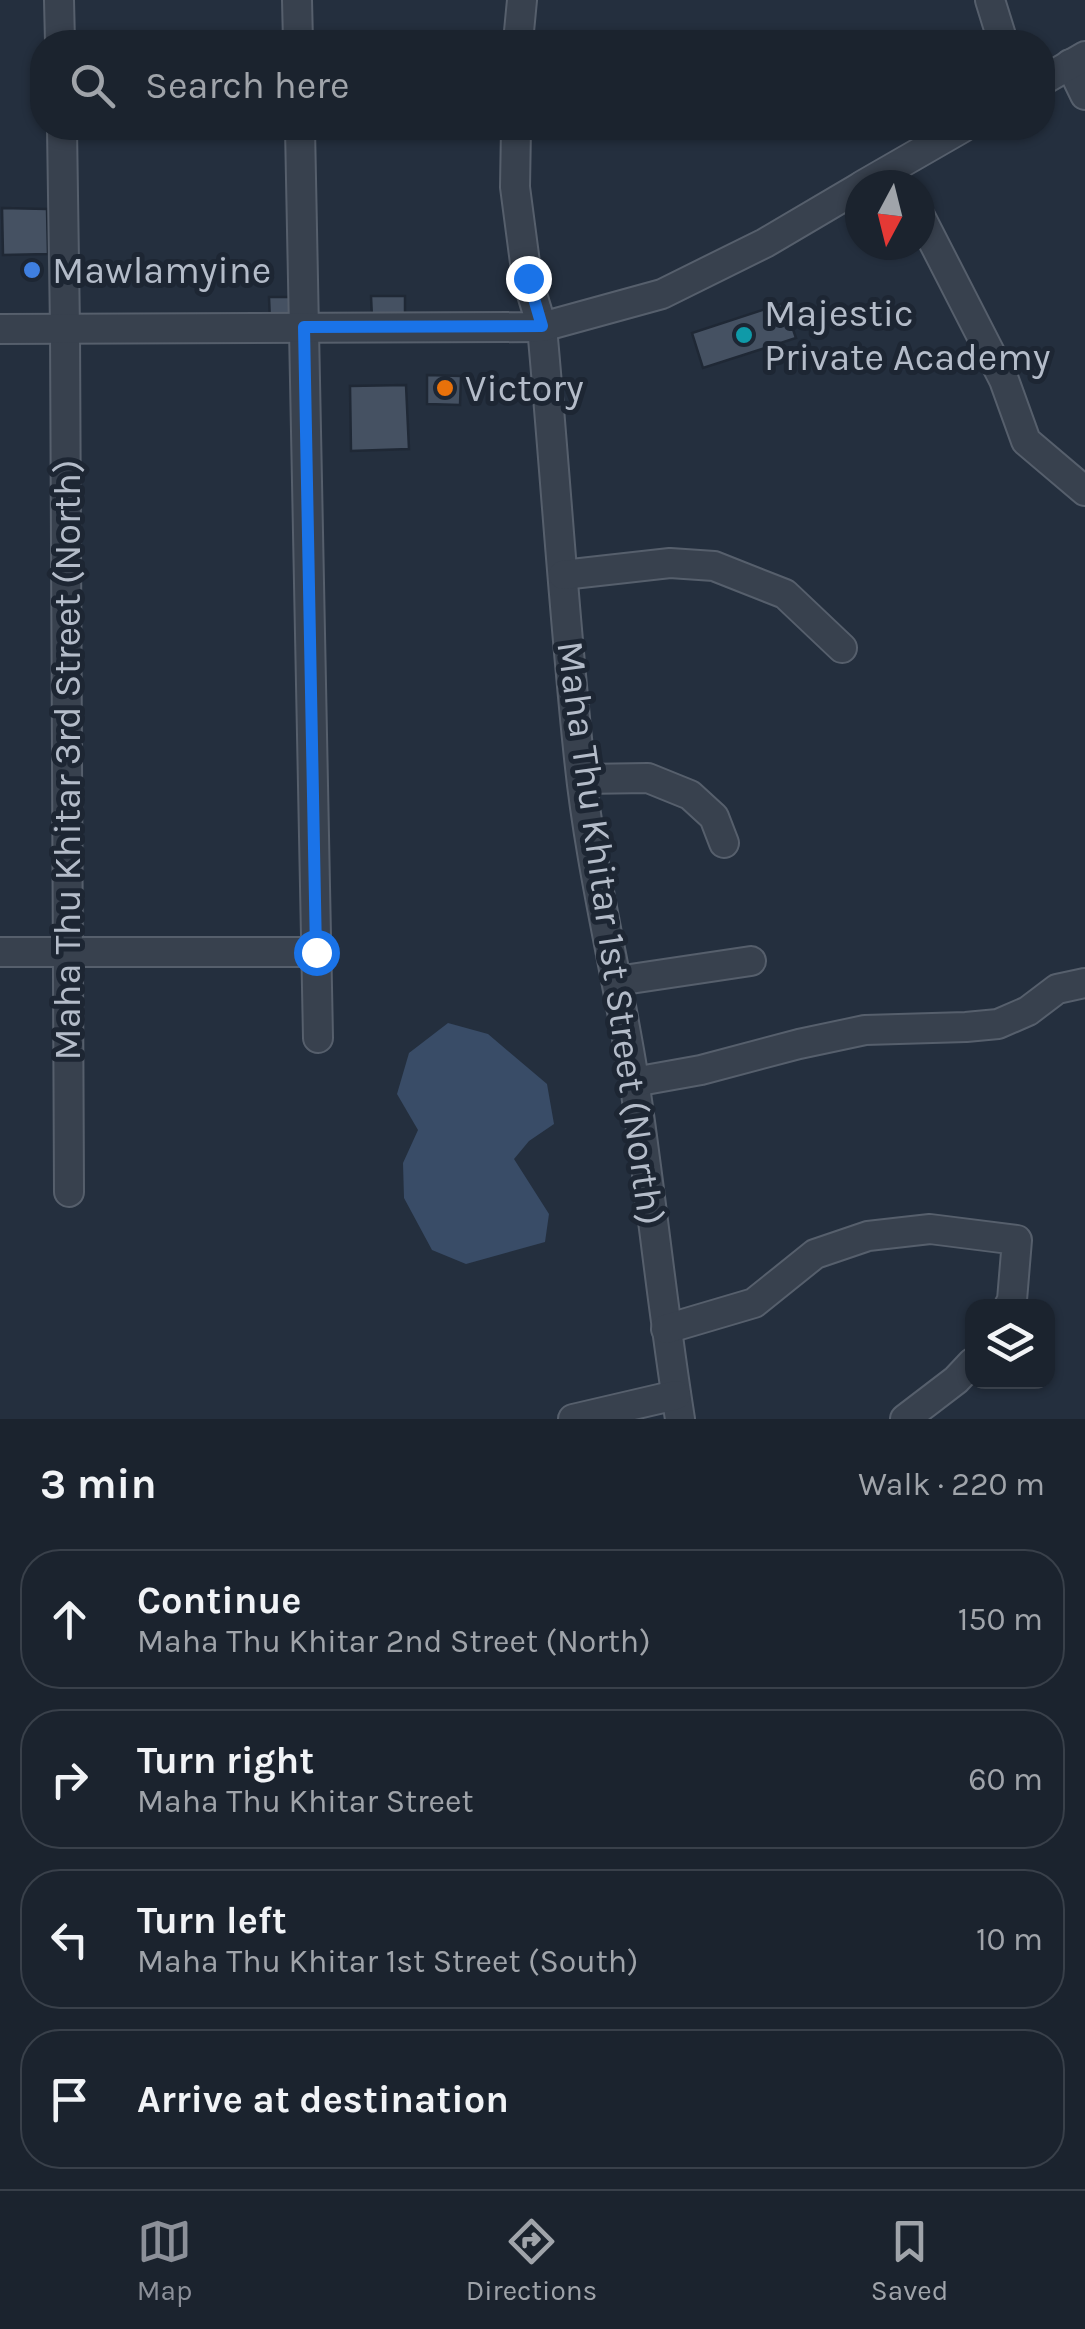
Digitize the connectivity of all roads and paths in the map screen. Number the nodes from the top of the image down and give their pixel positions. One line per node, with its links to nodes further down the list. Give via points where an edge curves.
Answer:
1 (59, 0): 5 (street)
2 (297, 0): 6 (street)
3 (522, 0): 7 (street)
4 (990, 0): 8 (street)
5 (60, 30)
6 (298, 30)
7 (519, 30)
8 (999, 30)
9 (1078, 60): 10 (street); 11 (street)
10 (1055, 73)
11 (1085, 94)
12 (62, 140): 22 (street, Maha Thu Khitar 3rd Street (North))
13 (300, 140): 20 (street)
14 (516, 140): 19 (street, Maha Thu Khitar 1st Street (North), via 515,187)
15 (946, 140): 16 (street)
16 (907, 170)
17 (845, 196): 19 (street, via 662,294)
18 (935, 245): 23 (street, via 1004,380 1026,440)
19 (542, 326): 20 (street); 24 (street, Maha Thu Khitar 1st Street (North))
20 (304, 327): 22 (street); 30 (street)
21 (0, 329): 22 (street)
22 (65, 329): 29 (street, Maha Thu Khitar 3rd Street (North))
23 (1085, 491)
24 (564, 575): 25 (street, via 670,563 714,566 785,594); 26 (street, Maha Thu Khitar 1st Street (North))
25 (842, 648)
26 (582, 779): 27 (street, via 648,778 690,796 714,817); 32 (street, Maha Thu Khitar 1st Street (North))
27 (724, 844)
28 (0, 952): 29 (street)
29 (66, 952): 30 (street); 36 (street, Maha Thu Khitar 3rd Street (North))
30 (316, 952): 34 (street)
31 (752, 961): 32 (street)
32 (617, 981): 35 (street, Maha Thu Khitar 1st Street (North))
33 (1085, 983): 35 (street, via 1057,989 998,1024 865,1030)
34 (318, 1038)
35 (634, 1082): 38 (street, Maha Thu Khitar 1st Street (North))
36 (69, 1192)
37 (1012, 1299): 38 (street, via 1017,1240 930,1229 868,1236 815,1254 754,1302)
38 (666, 1330): 40 (street, Maha Thu Khitar 1st Street (North))
39 (965, 1370): 42 (street)
40 (678, 1407): 41 (street)
41 (573, 1419)
42 (906, 1419)

